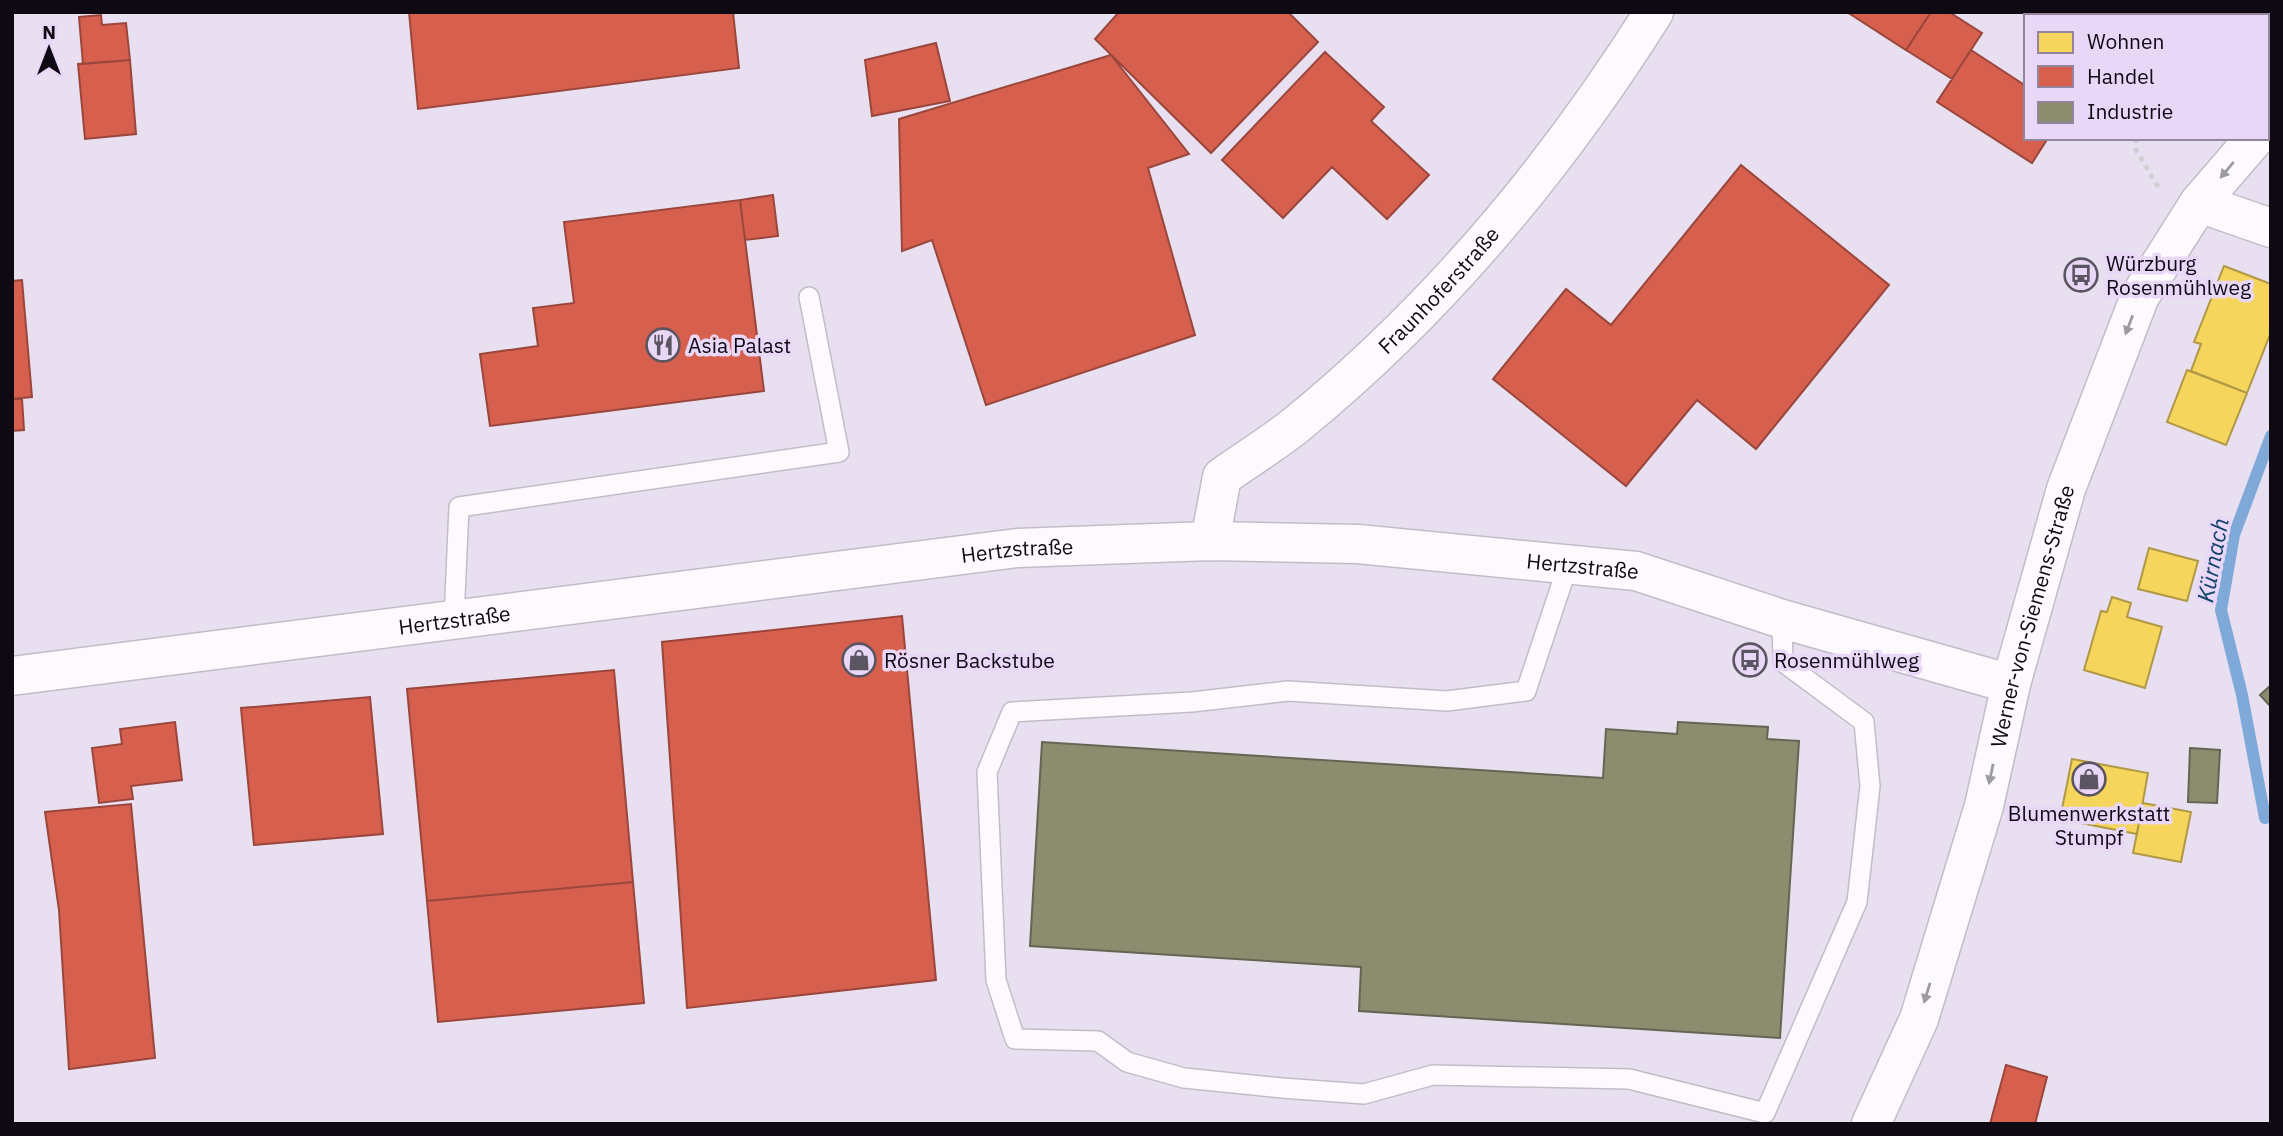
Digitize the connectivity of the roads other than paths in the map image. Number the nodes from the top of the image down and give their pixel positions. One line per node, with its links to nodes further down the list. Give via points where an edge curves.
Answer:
1 (1654, 12): 6 (street, Fraunhoferstraße, via 1511,213 1383,346 1295,425 1222,477)
2 (2253, 140): 3 (street, Werner-von-Siemens-Straße, one-way to 3)
3 (2199, 202): 4 (street); 11 (street, Werner-von-Siemens-Straße, one-way to 11, via 2140,296 2066,489)
4 (2271, 228)
5 (809, 297): 8 (lane, via 839,452 459,507)
6 (1210, 541): 7 (street, Hertzstraße, via 1358,544); 8 (street, Hertzstraße, via 1017,548)
7 (1568, 565): 9 (street, Hertzstraße, via 1636,571); 9 (lane, via 1526,691 1447,701 1288,691 1192,702 1012,712 987,772 996,980 1014,1039 1098,1041 1127,1062 1184,1079 1364,1094 1433,1074 1629,1079 1765,1113 1857,902 1870,786 1864,722 1783,662)
8 (454, 619): 10 (street, Hertzstraße)
9 (1782, 619): 11 (street, Hertzstraße)
10 (12, 676)
11 (2011, 684): 12 (street, Werner-von-Siemens-Straße, one-way to 12, via 1984,806 1919,1019)
12 (1871, 1124)

